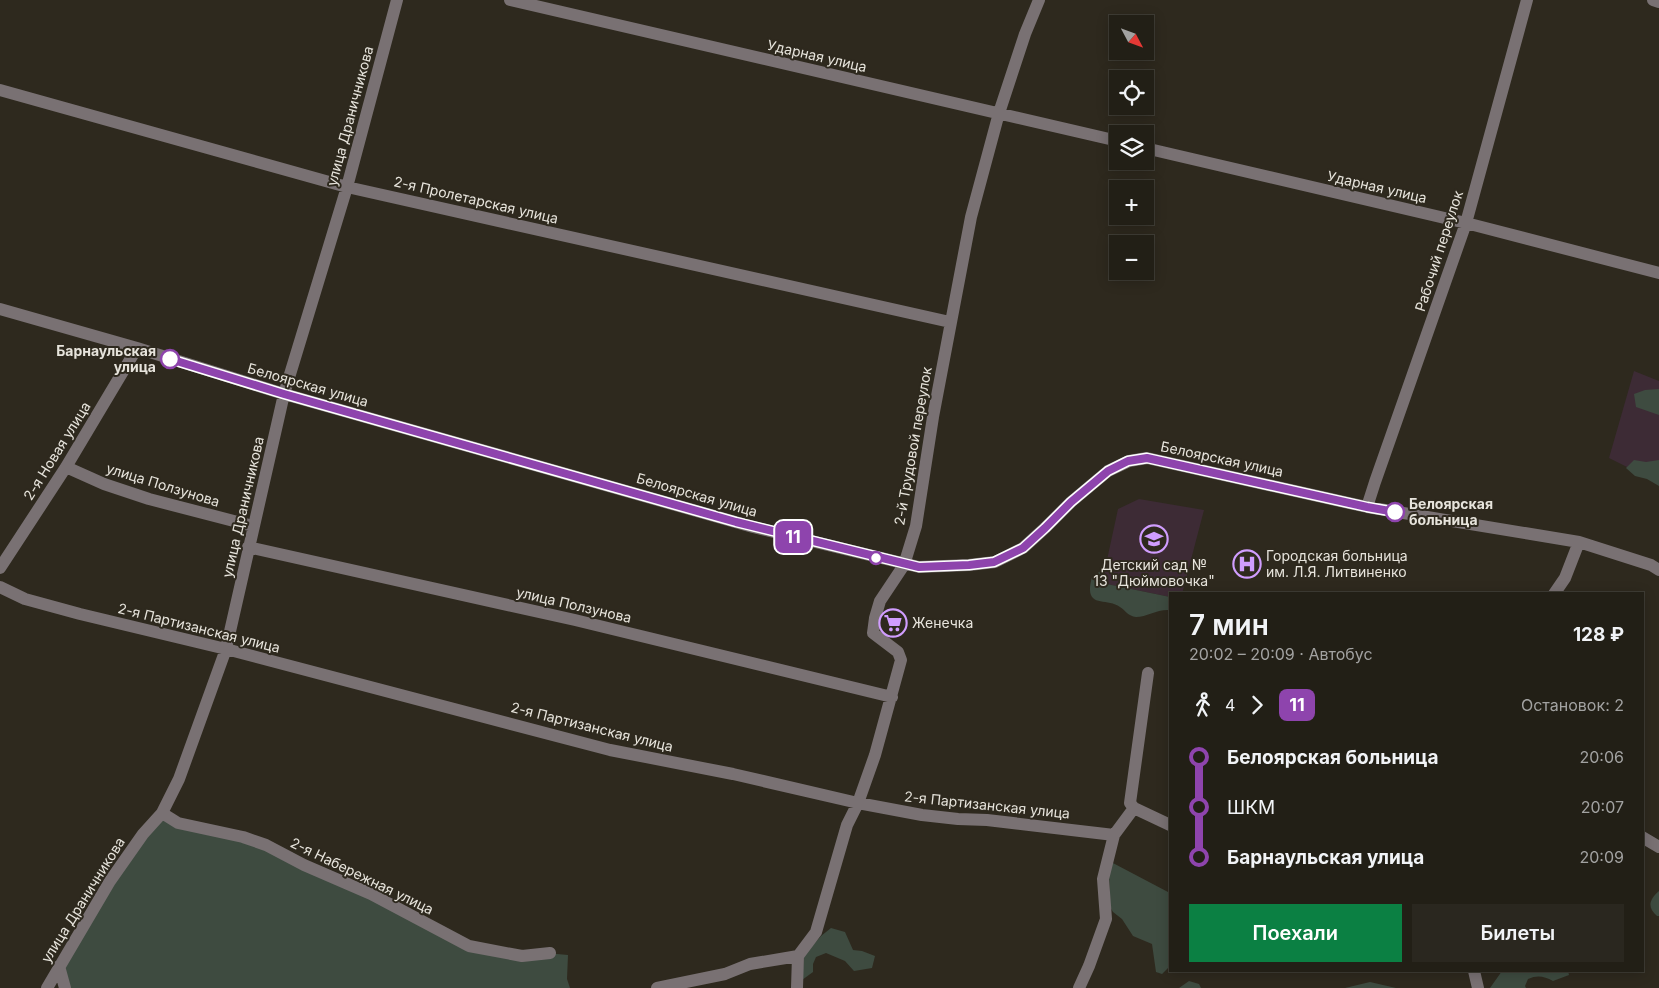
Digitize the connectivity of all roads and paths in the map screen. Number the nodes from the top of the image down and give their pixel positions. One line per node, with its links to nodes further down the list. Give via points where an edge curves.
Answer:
1 (396, 0): 11 (street, улица Драничникова)
2 (510, 0): 8 (street, Ударная улица)
3 (1039, 0): 8 (street, 2-й Трудовой переулок)
4 (1653, 0): 6 (street)
5 (1525, 1): 12 (street, Рабочий переулок)
6 (1659, 2)
7 (0, 90): 11 (street, 2-я Пролетарская улица)
8 (999, 113): 9 (street, Ударная улица); 15 (street, 2-й Трудовой переулок, via 971,217)
9 (1109, 139)
10 (1154, 150): 12 (street, Ударная улица)
11 (348, 187): 15 (street, 2-я Пролетарская улица); 17 (street, улица Драничникова)
12 (1466, 223): 13 (street, Ударная улица); 19 (street, Рабочий переулок)
13 (1659, 273)
14 (0, 309): 16 (street, Белоярская улица)
15 (950, 322): 23 (street, 2-й Трудовой переулок, via 916,526)
16 (137, 348): 17 (street, Белоярская улица); 18 (street, 2-я Новая улица)
17 (284, 394): 20 (street, улица Драничникова); 23 (street, Белоярская улица, via 753,527)
18 (66, 467): 20 (street, улица Ползунова, via 149,499); 24 (street, 2-я Новая улица)
19 (1367, 507): 21 (street, Белоярская улица); 23 (street, Белоярская улица, via 1147,458 1128,461 1108,471 1023,548 994,562 942,567)
20 (253, 526): 22 (street, улица Драничникова)
21 (1579, 542): 25 (street, Белоярская улица); 27 (street, via 1565,578)
22 (248, 547): 28 (street, улица Драничникова); 30 (street, улица Ползунова, via 575,620)
23 (904, 565): 30 (street, 2-й Трудовой переулок, via 880,601 873,633 898,652 902,660)
24 (0, 568)
25 (1659, 570)
26 (0, 587): 28 (street, 2-я Партизанская улица, via 43,604)
27 (1555, 592)
28 (226, 649): 31 (street, 2-я Партизанская улица, via 610,750); 33 (street, улица Драничникова, via 179,779)
29 (1148, 673): 32 (street, via 1130,803)
30 (892, 697): 31 (street, 2-й Трудовой переулок)
31 (858, 803): 35 (street, 2-я Партизанская улица, via 922,815); 39 (street, 2-й Трудовой переулок, via 848,825 816,932)
32 (1134, 808): 34 (street); 35 (street)
33 (162, 813): 38 (street, 2-я Набережная улица, via 178,823 266,845 372,894 469,946 522,956); 40 (street, улица Драничникова, via 110,881)
34 (1169, 825)
35 (1114, 835): 46 (street, via 1103,880 1106,919)
36 (1644, 838): 37 (street)
37 (1659, 847)
38 (550, 952)
39 (798, 956): 44 (street, via 750,964 725,974); 45 (street)
40 (59, 966): 42 (street, улица Драничникова); 43 (street)
41 (1474, 972): 47 (street)
42 (47, 988)
43 (65, 988)
44 (657, 988)
45 (796, 988)
46 (1079, 988)
47 (1478, 988)

